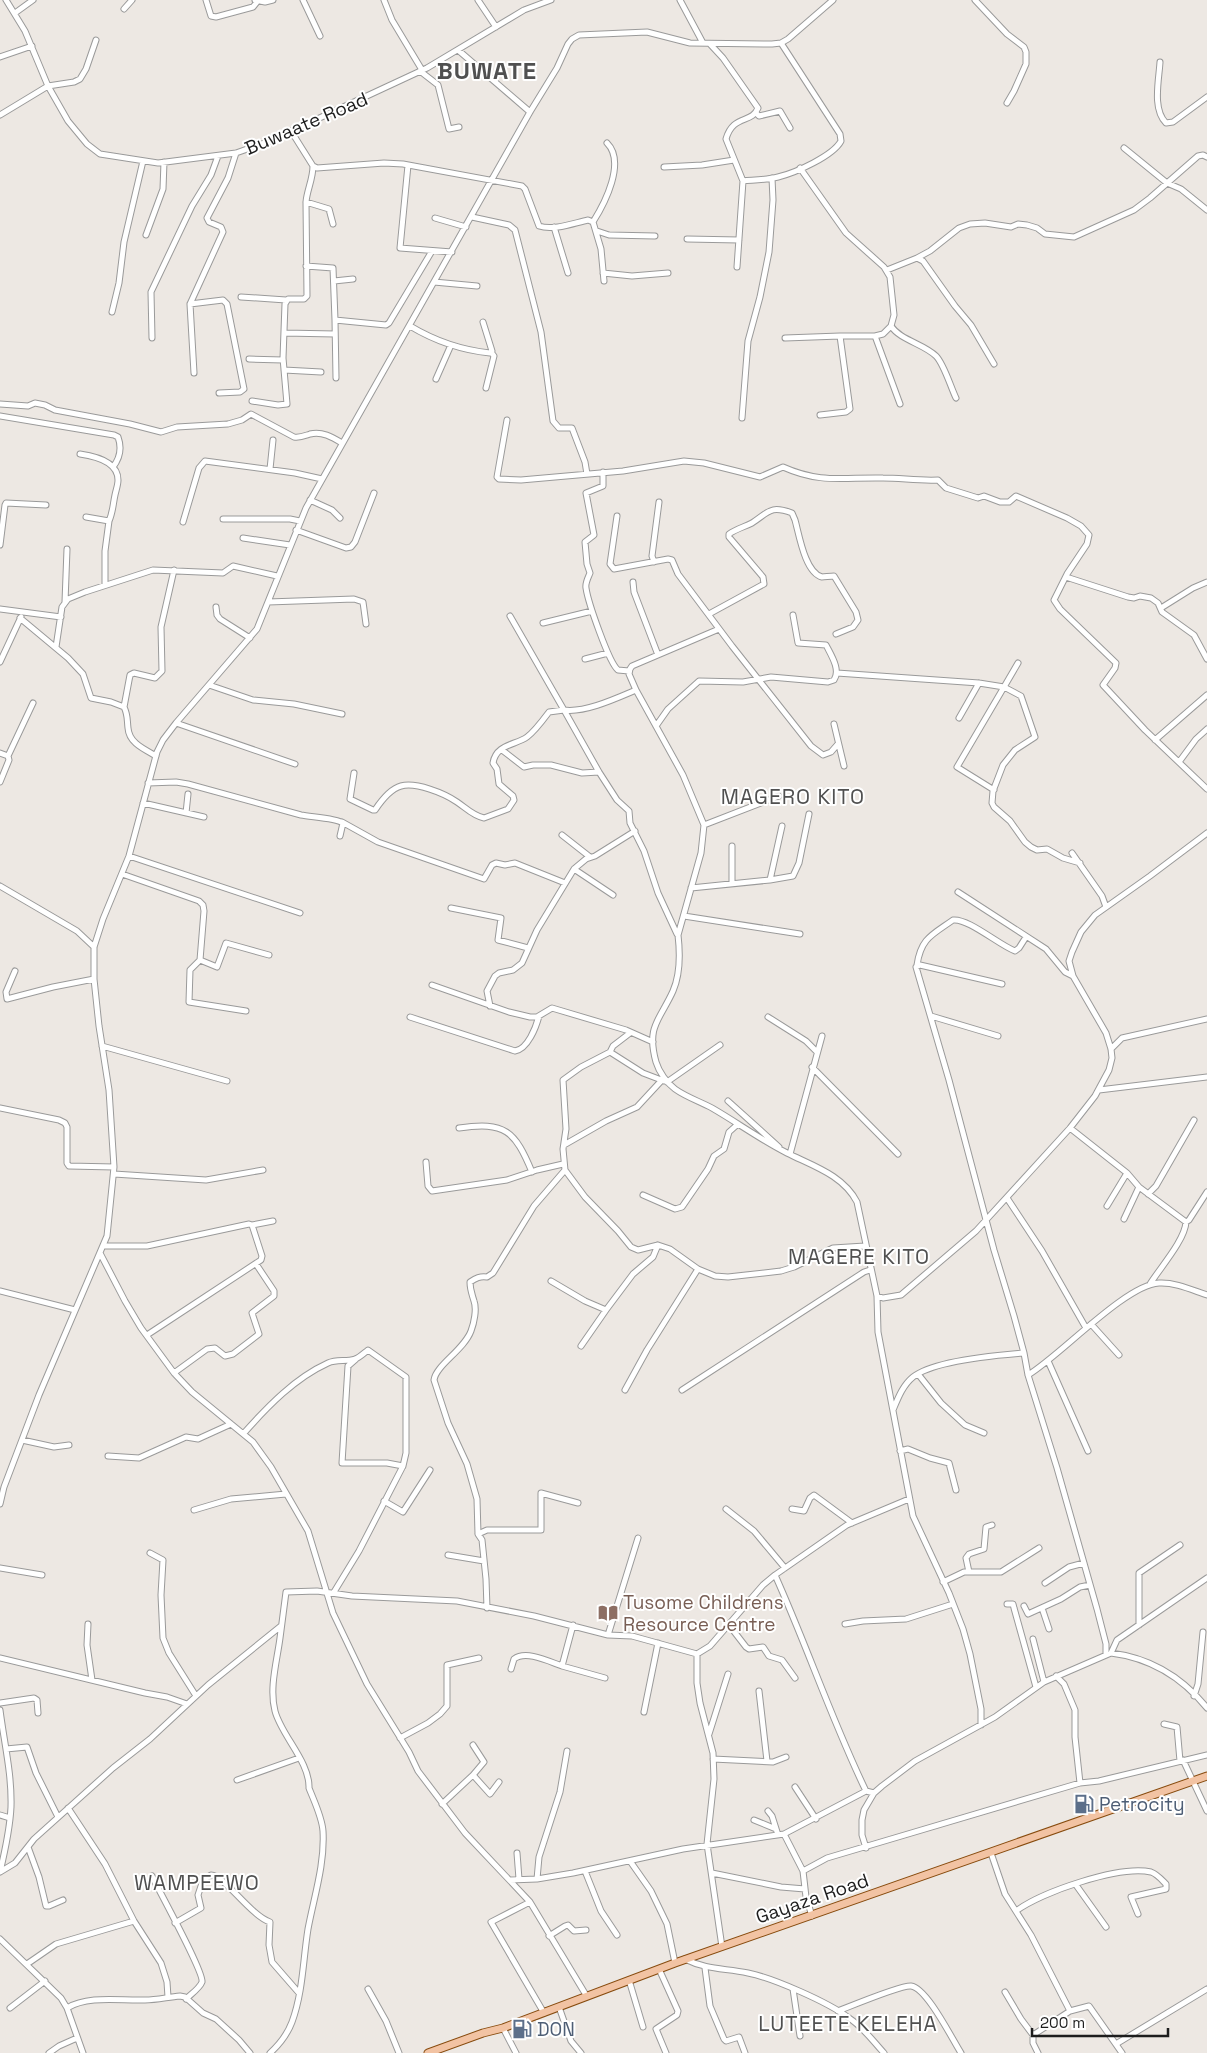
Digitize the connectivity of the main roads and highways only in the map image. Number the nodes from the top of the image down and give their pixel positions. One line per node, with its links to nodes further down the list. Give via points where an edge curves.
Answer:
1 (1207, 1776): 2 (main road, Gayaza Road)
2 (428, 2053)

